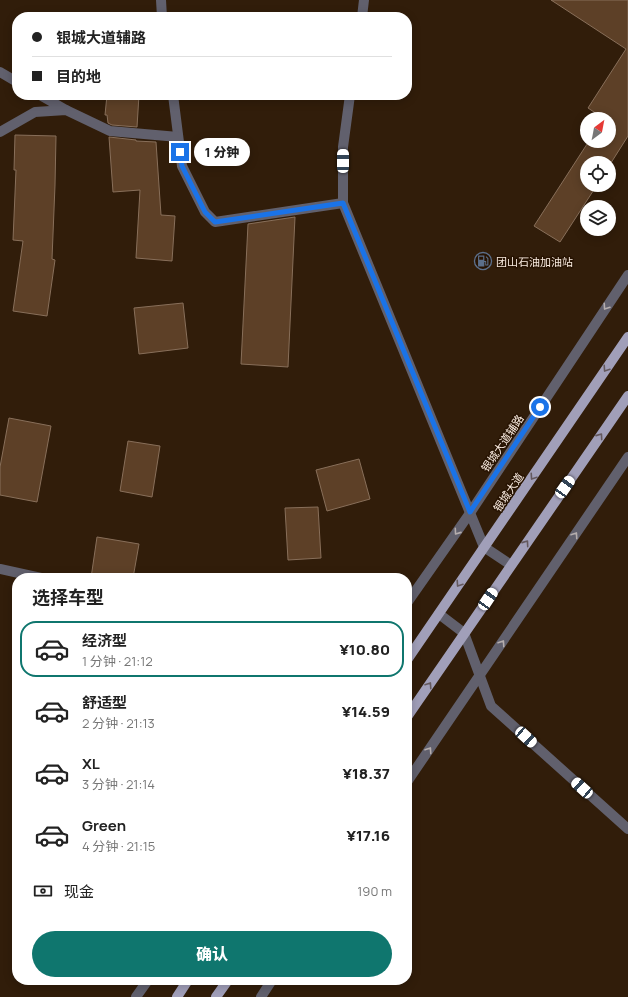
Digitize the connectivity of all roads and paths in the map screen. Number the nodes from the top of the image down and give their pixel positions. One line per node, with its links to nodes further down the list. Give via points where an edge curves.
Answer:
1 (161, 0): 3 (street)
2 (364, 0): 4 (street)
3 (162, 12)
4 (363, 12)
5 (0, 72): 6 (street)
6 (12, 79)
7 (49, 100): 10 (street)
8 (174, 100): 12 (street)
9 (349, 100): 13 (street, via 343,147)
10 (66, 110): 11 (street, via 35,112); 12 (street, via 110,131)
11 (0, 132)
12 (178, 137): 13 (street, via 182,166 205,212 215,222)
13 (343, 203): 18 (street)
14 (628, 275): 18 (street, 银城大道辅路, one-way to 18)
15 (628, 337): 19 (main road, 银城大道, one-way to 19)
16 (628, 396): 20 (main road, one-way to 16)
17 (628, 457): 27 (street, one-way to 17)
18 (470, 512): 19 (street); 23 (street, 银城大道辅路, one-way to 23)
19 (484, 547): 20 (street); 24 (main road, 银城大道, one-way to 24)
20 (511, 565): 25 (main road)
21 (0, 569): 22 (street)
22 (18, 573)
23 (412, 596)
24 (439, 614): 25 (street); 26 (main road, 银城大道)
25 (464, 633): 27 (street); 28 (main road, one-way to 25)
26 (412, 652)
27 (480, 675): 29 (street, one-way to 27); 30 (street, via 491,706)
28 (412, 710)
29 (412, 775)
30 (628, 829)
31 (144, 985): 35 (street)
32 (185, 985): 36 (main road)
33 (224, 985): 37 (main road)
34 (269, 985): 38 (street)
35 (136, 997)
36 (177, 997)
37 (216, 997)
38 (261, 997)

